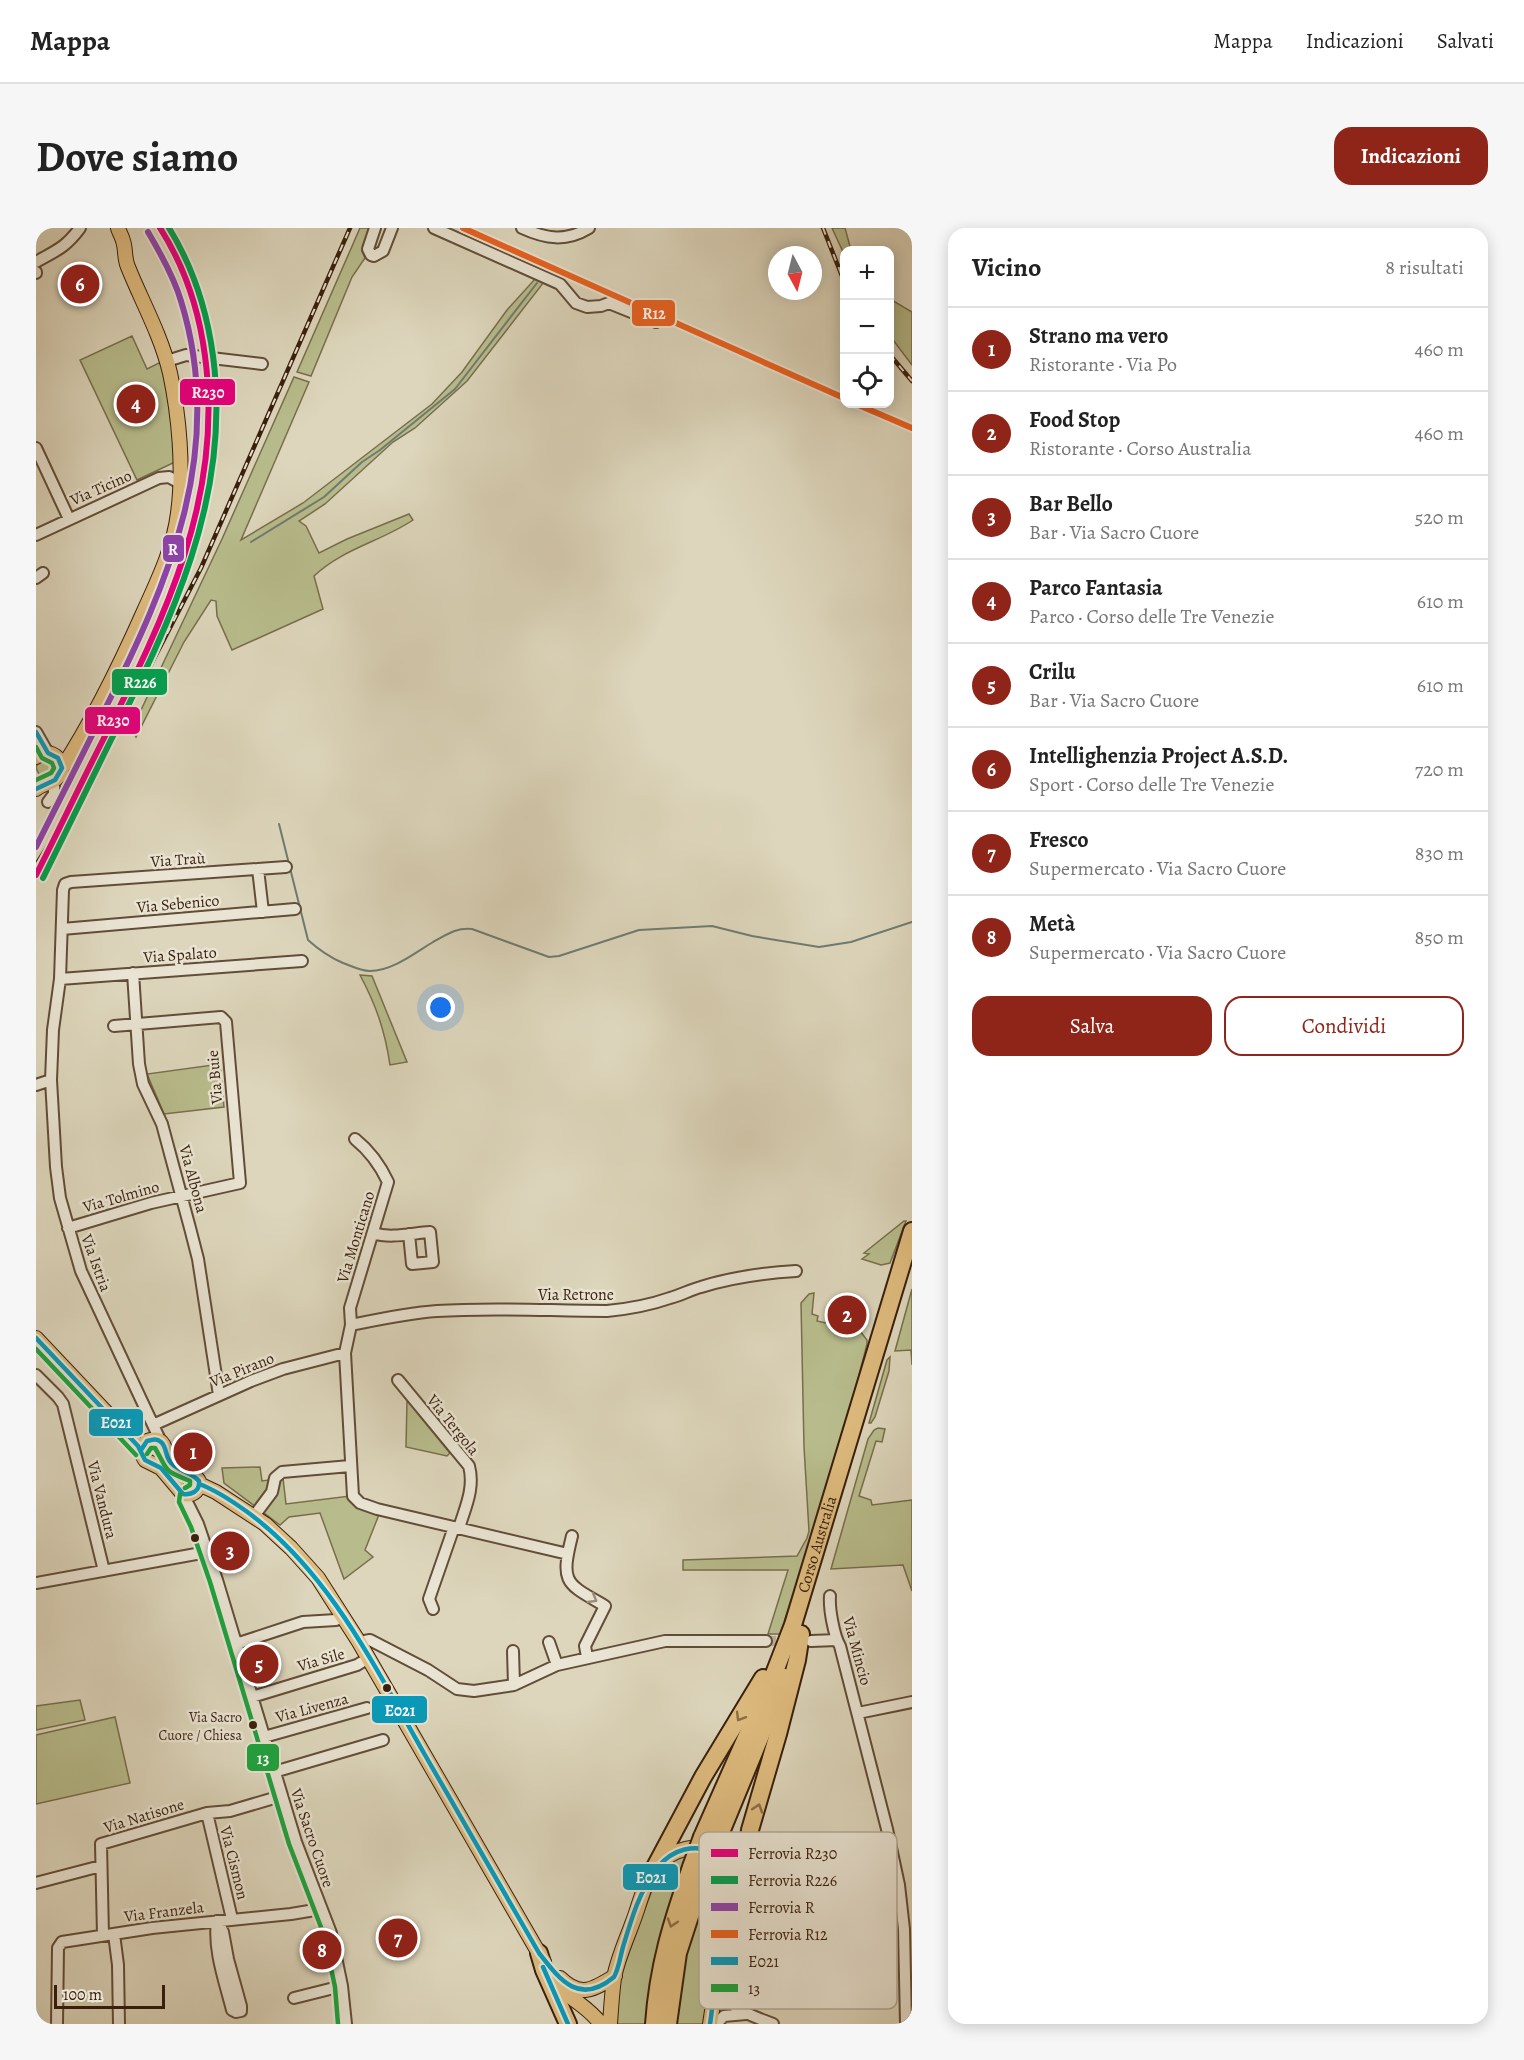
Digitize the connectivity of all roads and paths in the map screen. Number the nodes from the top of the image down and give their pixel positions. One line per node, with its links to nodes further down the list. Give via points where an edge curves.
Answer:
1 (80, 228): 8 (street, via 69,243)
2 (375, 228): 3 (street, via 368,249 374,256 383,251)
3 (392, 228)
4 (434, 228): 9 (street, via 560,284 576,303 587,307 609,303)
5 (522, 228): 6 (street, via 562,238)
6 (589, 228)
7 (116, 230): 10 (main road)
8 (36, 262)
9 (656, 322)
10 (167, 361): 11 (street, via 186,355); 13 (main road, via 178,419)
11 (262, 364)
12 (36, 448): 14 (street)
13 (180, 483): 14 (street, Via Ticino, via 169,477 159,478); 17 (main road, via 178,513 160,576)
14 (69, 519): 15 (street, Via Ticino)
15 (36, 535)
16 (36, 732): 18 (street)
17 (77, 742): 18 (main road, via 63,752); 19 (main road)
18 (42, 754): 19 (main road, via 58,758)
19 (62, 768): 20 (main road, via 60,776)
20 (43, 783): 21 (street, via 54,794)
21 (48, 802)
22 (286, 867): 23 (street, Via Traù)
23 (258, 869): 24 (street, Via Traù); 26 (street)
24 (71, 882): 27 (street, Via Istria, via 63,890)
25 (296, 909): 26 (street, Via Sebenico)
26 (263, 912): 27 (street, Via Sebenico)
27 (62, 929): 30 (street, Via Istria)
28 (302, 962): 29 (street, Via Spalato)
29 (133, 973): 30 (street, Via Spalato); 31 (street, Via Albona)
30 (60, 980): 33 (street, Via Istria)
31 (138, 1024): 32 (street, Via Buie); 36 (street, Via Albona, via 143,1083 162,1124); 36 (street, Via Buie, via 221,1017 226,1022 240,1183)
32 (114, 1026)
33 (51, 1080): 34 (street); 37 (street, Via Istria, via 56,1167)
34 (36, 1085)
35 (355, 1139): 39 (street, Via Monticano, via 367,1148 388,1182)
36 (182, 1196): 37 (street, Via Tolmino); 48 (street, Via Albona, via 198,1259)
37 (68, 1228): 49 (street, Via Istria, via 76,1259)
38 (912, 1231): 65 (highway, Corso Australia)
39 (373, 1233): 40 (street); 43 (street, Via Monticano, via 350,1308)
40 (409, 1234)
41 (912, 1263): 69 (highway, Corso Australia)
42 (796, 1271): 43 (street, Via Retrone, via 732,1279 628,1309 437,1311)
43 (351, 1325): 45 (street, Via Monticano)
44 (36, 1338): 51 (main road)
45 (345, 1353): 48 (street, Via Pirano, via 283,1370); 53 (street)
46 (36, 1375): 63 (street, Via Vandura, via 63,1404)
47 (398, 1380): 59 (street, Via Tergola, via 469,1466 470,1493)
48 (219, 1395): 49 (street, Via Pirano)
49 (153, 1425): 50 (street, Via Istria)
50 (163, 1448): 51 (main road, via 156,1440 147,1442); 52 (main road, via 161,1461); 54 (main road, via 176,1468)
51 (141, 1450): 52 (main road, via 145,1460)
52 (154, 1464): 56 (main road)
53 (350, 1466): 58 (street, via 282,1473 275,1478 272,1492); 59 (street, via 353,1496 360,1503)
54 (185, 1472): 55 (main road, via 195,1475); 56 (main road)
55 (199, 1484): 57 (main road); 58 (main road)
56 (176, 1485): 57 (main road)
57 (187, 1495): 61 (street, Via Sacro Cuore)
58 (254, 1516): 72 (main road, via 318,1578)
59 (456, 1528): 62 (street); 67 (street, Via Tergola, via 429,1599)
60 (572, 1536): 62 (street)
61 (207, 1552): 63 (street); 74 (street, Via Sacro Cuore)
62 (568, 1554): 76 (street, one-way to 76, via 569,1582 605,1606 585,1646)
63 (105, 1571): 64 (street)
64 (36, 1584)
65 (804, 1590): 89 (highway, Corso Australia, via 786,1647); 95 (highway, one-way to 95, via 771,1661)
66 (830, 1596): 70 (street, Via Mincio)
67 (433, 1609)
68 (336, 1620): 74 (street, via 303,1622)
69 (806, 1637): 70 (street); 90 (highway, Corso Australia); 91 (highway, one-way to 69)
70 (837, 1640): 83 (street, Via Mincio)
71 (766, 1641): 76 (street, via 665,1641)
72 (359, 1642): 79 (street, via 370,1640 457,1689 474,1691); 104 (main road)
73 (549, 1642): 78 (street)
74 (236, 1644): 80 (street, Via Sacro Cuore)
75 (513, 1651): 79 (street)
76 (587, 1656): 78 (street)
77 (362, 1662): 80 (street, Via Sile)
78 (557, 1665): 79 (street)
79 (514, 1685)
80 (252, 1697): 84 (street, Via Sacro Cuore)
81 (912, 1702): 83 (street)
82 (367, 1708): 84 (street, Via Livenza)
83 (858, 1713): 92 (street, Via Mincio)
84 (264, 1737): 86 (street, Via Sacro Cuore)
85 (384, 1740): 86 (street)
86 (274, 1772): 87 (street, Via Sacro Cuore)
87 (282, 1796): 88 (street, Via Natisone, via 230,1811); 100 (street, Via Sacro Cuore)
88 (207, 1813): 94 (street, Via Natisone, via 102,1844); 101 (street, Via Cismon)
89 (712, 1832)
90 (713, 1832)
91 (750, 1832)
92 (888, 1832)
93 (699, 1848): 95 (main road, via 675,1852)
94 (101, 1866): 98 (street); 103 (street)
95 (654, 1869): 105 (main road)
96 (698, 1870): 117 (highway, Corso Australia, one-way to 117, via 669,1929 656,1991); 118 (highway, Corso Australia, via 678,1953)
97 (897, 1876): 99 (street, Via Mincio)
98 (36, 1883)
99 (899, 1885): 122 (street, Via Mincio)
100 (321, 1909): 101 (street, Via Franzela); 106 (street, Via Sacro Cuore, via 331,1933)
101 (232, 1919): 102 (street, Via Franzela)
102 (217, 1921): 102 (street, Via Franzela, via 221,1964 232,2010 241,2011); 103 (street, Via Franzela)
103 (109, 1935): 111 (street, via 62,1942 58,1948); 112 (street, Via Franzela, via 118,1965)
104 (539, 1953): 105 (main road, via 568,1986 577,1990 586,1991); 114 (highway); 115 (main road, via 560,1989)
105 (615, 1976): 116 (main road)
106 (342, 1986): 107 (street); 113 (street, Via Sacro Cuore)
107 (294, 1998)
108 (712, 2009): 119 (main road)
109 (737, 2009): 110 (street)
110 (749, 2014): 120 (street, via 724,2016); 121 (street)
111 (57, 2024)
112 (119, 2024)
113 (346, 2024)
114 (568, 2024)
115 (601, 2024)
116 (610, 2024)
117 (654, 2024)
118 (668, 2024)
119 (710, 2024)
120 (716, 2024)
121 (773, 2024)
122 (906, 2024)

